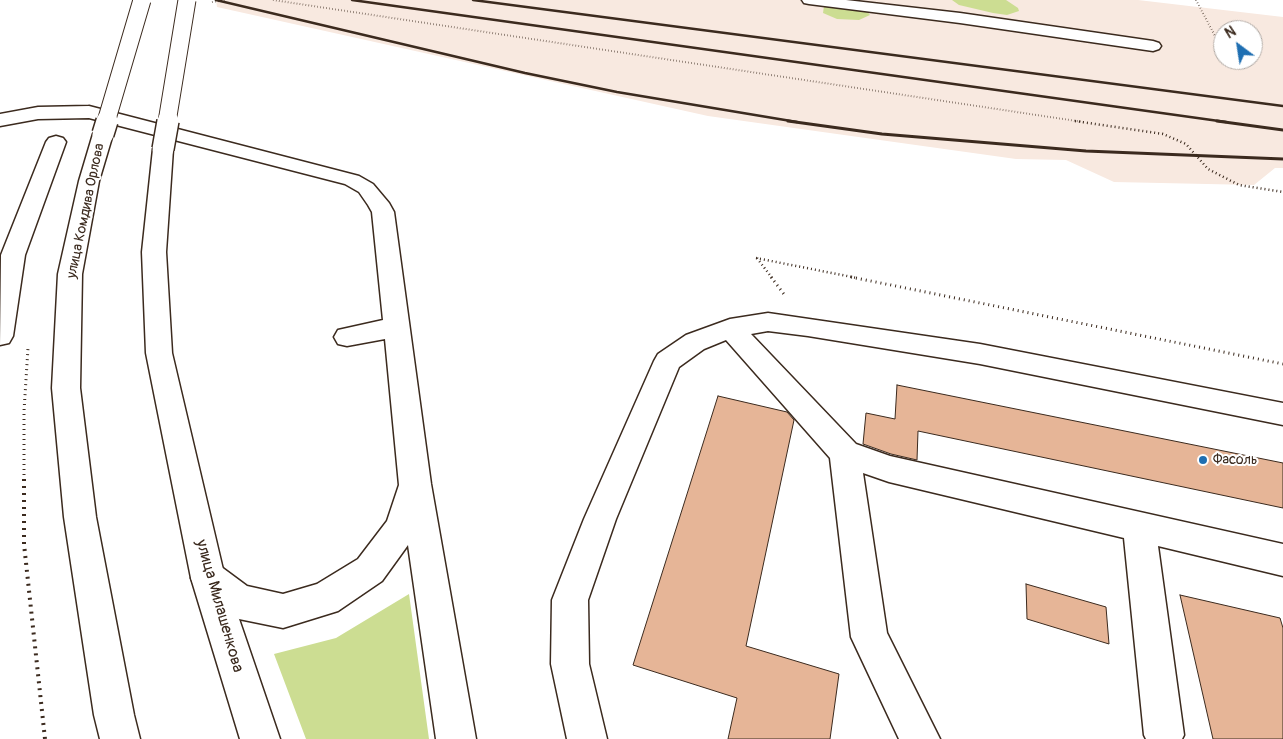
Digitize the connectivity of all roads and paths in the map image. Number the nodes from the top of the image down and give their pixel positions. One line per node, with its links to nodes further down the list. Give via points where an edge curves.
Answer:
1 (142, 0): 28 (main road, улица Комдива Орлова, bridge, via 89,180 70,274 66,388 80,517)
2 (188, 0): 25 (main road, улица Милашенкова, bridge, via 162,149 154,252 159,353)
3 (273, 0): 12 (path, via 1164,134 1186,144 1208,169 1239,185)
4 (809, 0): 7 (main road)
5 (958, 0): 7 (main road)
6 (1196, 0): 8 (path)
7 (960, 18): 9 (main road)
8 (1213, 32)
9 (1153, 46)
10 (0, 120): 13 (main road, via 38,113 89,112 352,180 366,188 383,212)
11 (56, 142): 16 (main road, via 13,255)
12 (1283, 192)
13 (396, 327): 17 (main road); 21 (main road)
14 (808, 327): 15 (main road, via 768,322); 18 (path, via 756,258); 19 (main road, via 980,354)
15 (730, 328): 20 (main road); 31 (main road, via 695,342 668,361 600,518 570,600 570,664)
16 (0, 336)
17 (347, 337)
18 (1283, 364)
19 (1283, 414)
20 (845, 453): 22 (main road, via 889,469); 32 (main road, via 869,638)
21 (415, 484): 25 (main road, via 401,528 370,570 325,599 283,611 239,602); 30 (main road)
22 (1139, 526): 24 (main road); 26 (main road)
23 (24, 544): 27 (path)
24 (1283, 560)
25 (208, 578): 29 (main road, улица Милашенкова)
26 (1164, 735)
27 (45, 739)
28 (120, 739)
29 (260, 739)
30 (456, 739)
31 (587, 739)
32 (920, 739)

